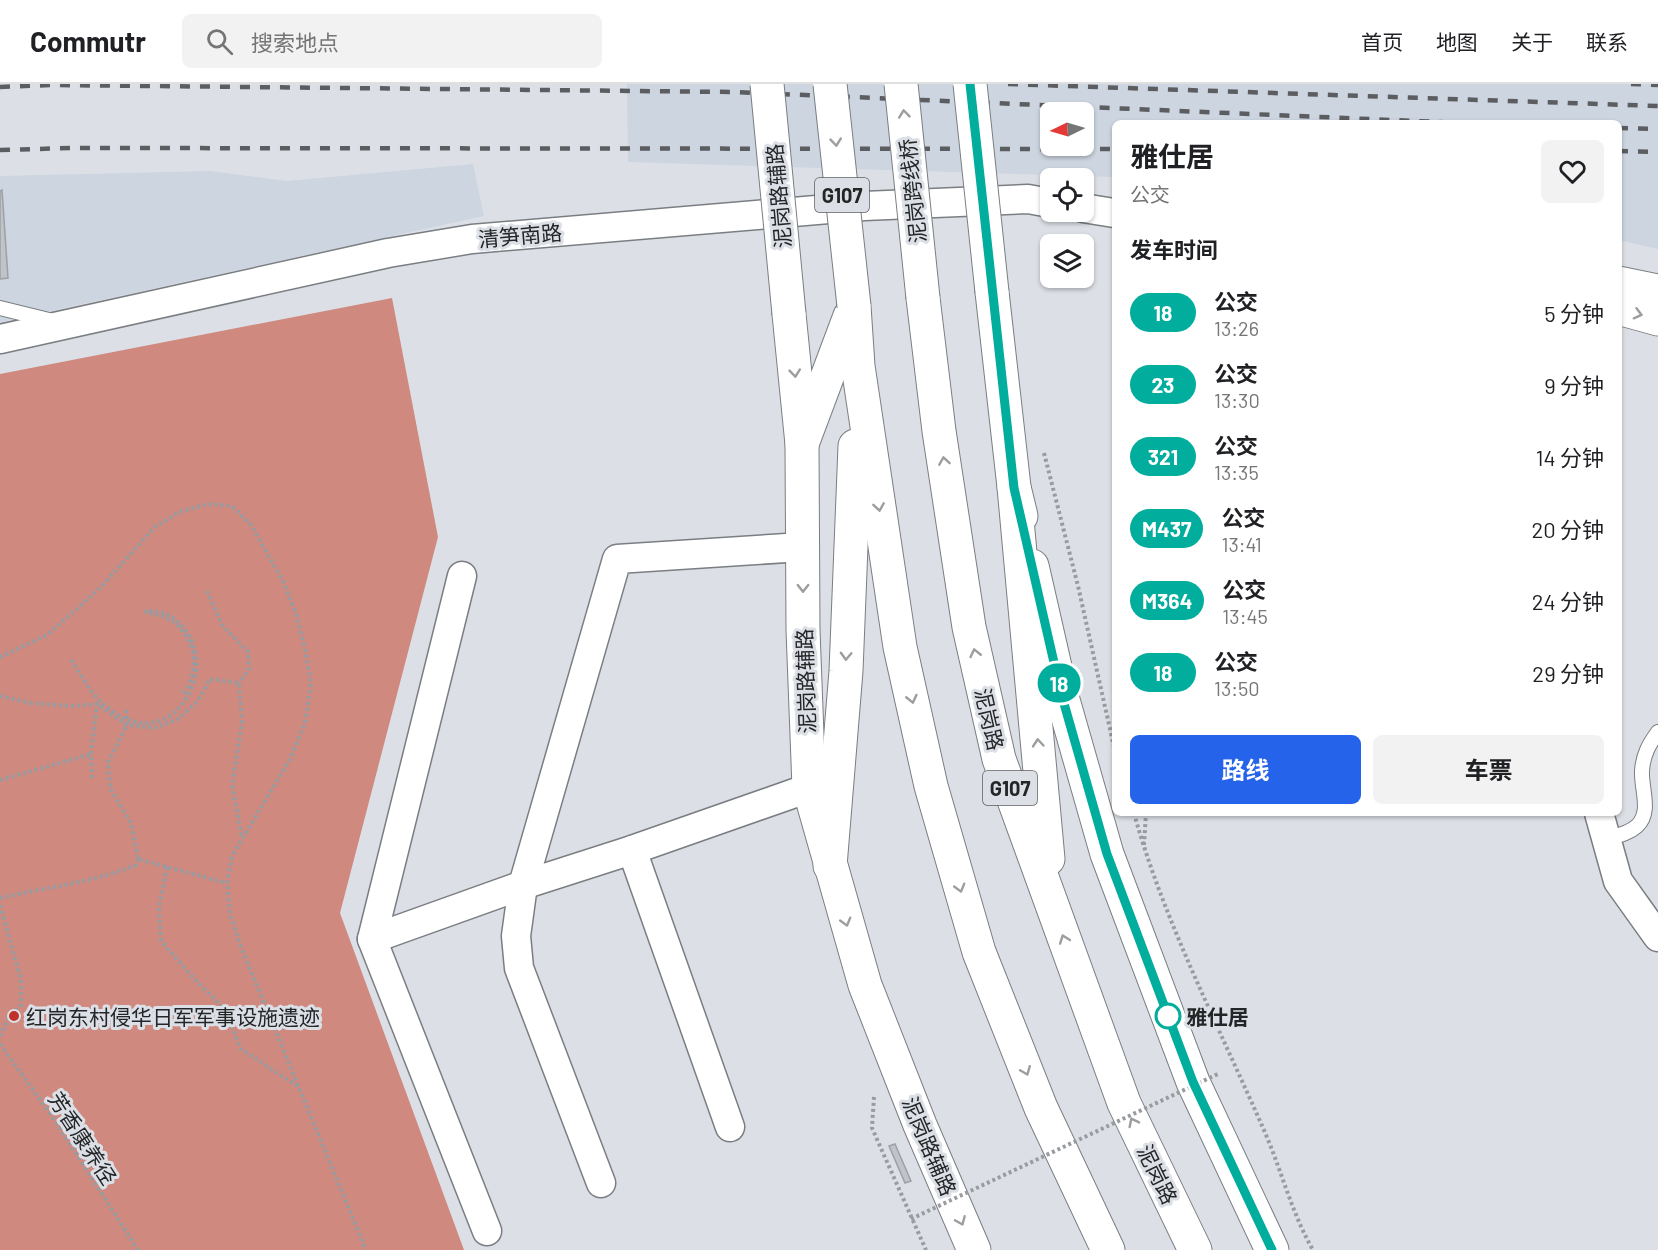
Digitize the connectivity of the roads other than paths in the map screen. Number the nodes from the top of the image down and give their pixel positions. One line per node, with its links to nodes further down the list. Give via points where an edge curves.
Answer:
1 (767, 84): 18 (main road, 泥岗路辅路, one-way to 18, bridge)
2 (830, 84): 11 (main road, G107, one-way to 11, bridge)
3 (901, 84): 10 (main road, 泥岗跨线桥 / G107, one-way to 3, bridge)
4 (970, 84): 19 (main road, bridge)
5 (1040, 201): 15 (street, 清笋南路, via 864,206 472,239)
6 (1094, 210): 7 (street)
7 (1112, 213)
8 (1622, 284): 9 (main road)
9 (1658, 291)
10 (923, 298): 28 (main road, 泥岗路 / G107, one-way to 10, via 999,759 969,627)
11 (854, 306): 17 (main road, G107); 18 (main road)
12 (0, 308): 15 (lane)
13 (1622, 309): 14 (main road, one-way to 14)
14 (1658, 319)
15 (66, 324): 16 (street, 清笋南路)
16 (0, 339)
17 (858, 366): 26 (main road, one-way to 26, via 846,671); 35 (main road, G107, one-way to 35, via 900,647 931,786 979,952 1041,1108)
18 (802, 444): 20 (main road, 泥岗路辅路)
19 (1014, 488): 28 (main road, one-way to 19); 37 (main road, via 1061,693 1107,854 1193,1082)
20 (802, 547): 23 (main road, 泥岗路辅路, one-way to 23); 27 (street, via 616,559)
21 (462, 576): 30 (street)
22 (1658, 732): 24 (lane, via 1647,747 1642,771 1645,809 1638,825 1628,832)
23 (809, 788): 25 (street); 26 (main road, 泥岗路辅路)
24 (1602, 826): 29 (street, via 1618,881)
25 (632, 850): 27 (street); 31 (street)
26 (830, 866): 34 (main road, 泥岗路辅路, one-way to 34, via 865,985)
27 (524, 885): 30 (street); 32 (street, via 516,936 519,968)
28 (1052, 906): 36 (main road, 泥岗路 / G107, one-way to 28, via 1124,1103)
29 (1658, 937)
30 (372, 939): 33 (street)
31 (730, 1127)
32 (601, 1183)
33 (487, 1231)
34 (974, 1250)
35 (1108, 1250)
36 (1195, 1250)
37 (1272, 1250)

